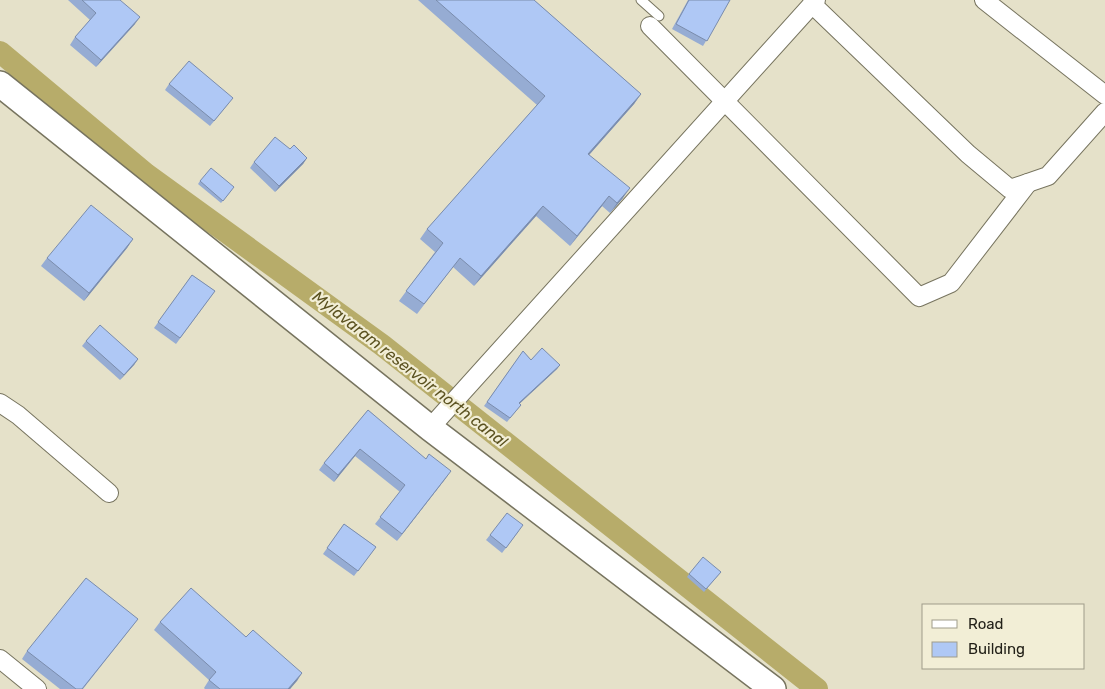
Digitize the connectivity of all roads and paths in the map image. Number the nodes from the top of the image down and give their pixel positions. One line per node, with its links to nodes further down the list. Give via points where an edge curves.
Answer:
1 (641, 0): 4 (lane)
2 (984, 0): 6 (street)
3 (814, 2): 7 (street); 9 (street, via 968,154 1010,189)
4 (655, 21): 7 (street)
5 (0, 84): 11 (main road)
6 (1105, 95)
7 (724, 103): 9 (street, via 919,297 952,283); 11 (street)
8 (1105, 112): 9 (street, via 1048,176)
9 (1028, 183)
10 (0, 403): 12 (street, via 18,414)
11 (430, 428): 15 (main road)
12 (109, 493)
13 (0, 659): 14 (street)
14 (37, 689)
15 (773, 689)

